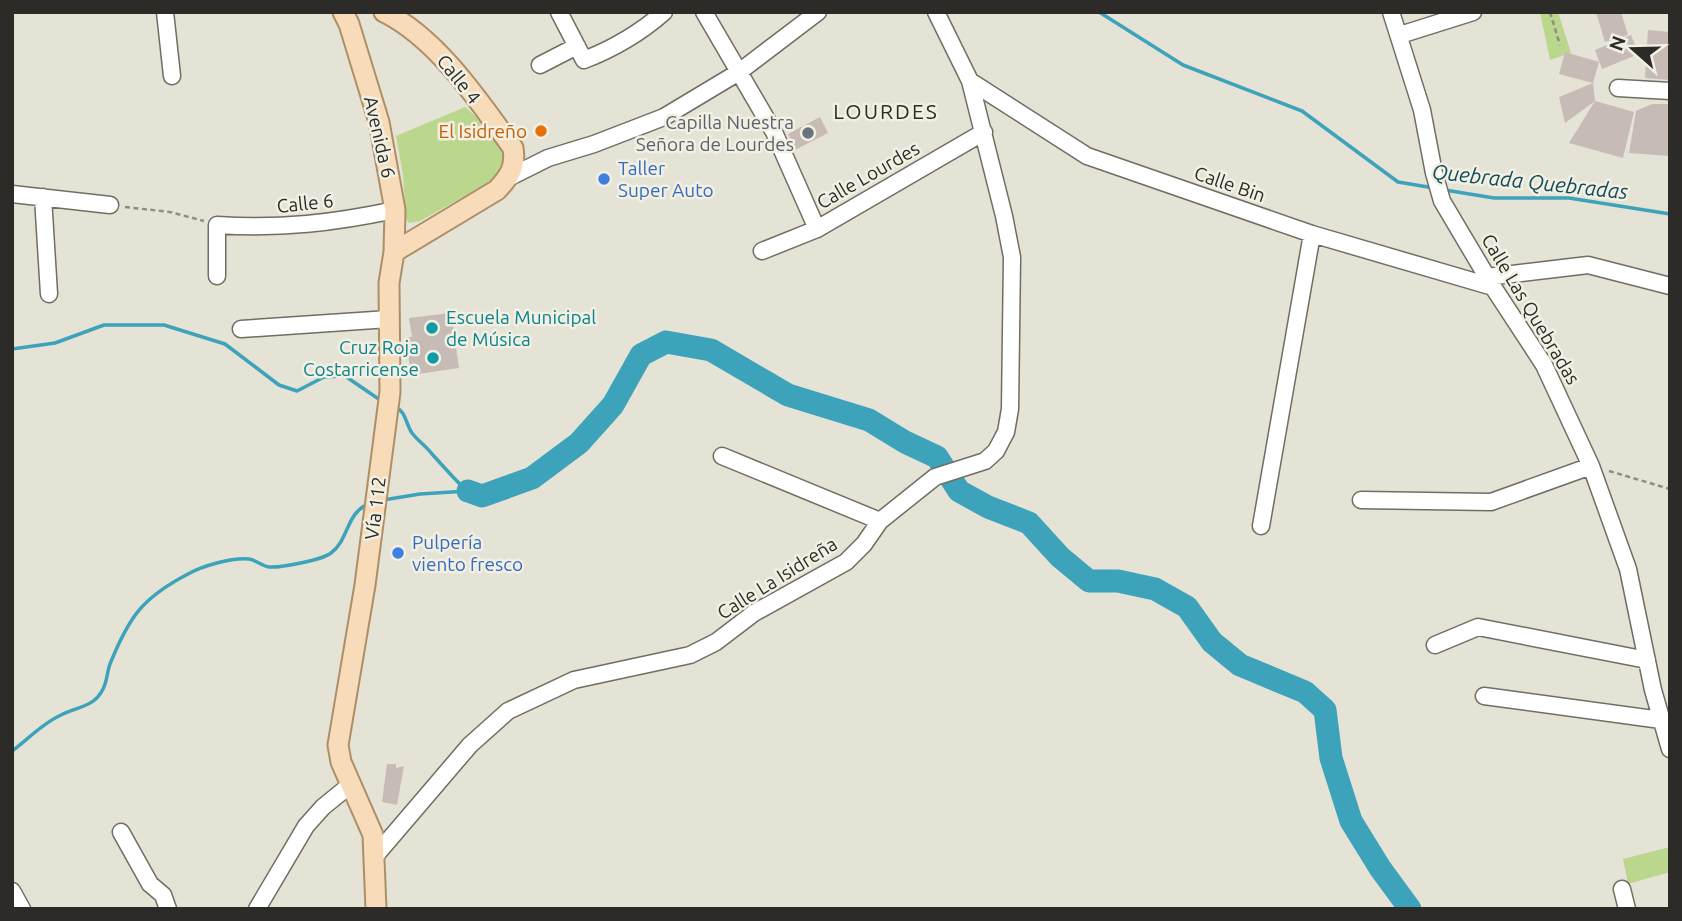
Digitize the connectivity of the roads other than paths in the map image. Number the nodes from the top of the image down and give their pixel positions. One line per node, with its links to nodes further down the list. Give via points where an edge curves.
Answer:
1 (166, 12): 15 (street)
2 (384, 12): 21 (main road, Calle 4, via 442,57)
3 (559, 12): 12 (street)
4 (664, 12): 12 (street, via 613,49 583,60)
5 (704, 12): 14 (street, Calle Lourdes)
6 (818, 12): 14 (street)
7 (936, 12): 16 (street, Calle La Isidreña)
8 (1391, 12): 11 (street, Calle Las Quebradas)
9 (1473, 12): 11 (street)
10 (349, 16): 25 (main road, Avenida 6, via 379,122)
11 (1399, 35): 32 (street, Calle Las Quebradas, via 1442,201)
12 (577, 47): 13 (street)
13 (541, 65)
14 (739, 72): 20 (street, via 664,117); 26 (street, Calle Lourdes, via 774,132)
15 (172, 76)
16 (970, 81): 19 (street, Calle La Isidreña); 28 (street, Calle Bin, via 1087,156)
17 (1618, 88): 18 (street)
18 (1670, 91)
19 (984, 132): 26 (street, Calle Lourdes); 40 (street, Calle La Isidreña, via 1012,257 1006,432 985,461 935,477)
20 (548, 158): 21 (street); 21 (street, via 528,155)
21 (513, 162): 27 (main road, via 497,190)
22 (12, 194): 23 (street)
23 (43, 197): 24 (street); 34 (street)
24 (110, 205)
25 (396, 210): 27 (main road, via 405,229); 30 (main road, Avenida 6); 31 (street, Calle 6, via 301,226 217,225)
26 (817, 229): 29 (street)
27 (428, 232): 30 (main road)
28 (1311, 234): 32 (street, Calle Bin); 41 (street)
29 (762, 251)
30 (394, 252): 35 (main road, Vía 112, via 389,271)
31 (217, 276)
32 (1490, 282): 33 (street, via 1588,265); 38 (street, Calle Las Quebradas, via 1544,365)
33 (1670, 286)
34 (49, 294)
35 (389, 319): 36 (street); 47 (main road, Vía 112, via 390,392 338,745)
36 (242, 329)
37 (722, 456): 40 (street)
38 (1591, 466): 39 (street, via 1492,502); 43 (street, Calle Las Quebradas, via 1628,569)
39 (1361, 500)
40 (880, 521): 49 (street, Calle La Isidreña, via 846,562 754,613 716,642 690,655 574,680 508,711 470,745)
41 (1261, 526)
42 (1435, 645): 43 (street, via 1478,627)
43 (1647, 660): 45 (street, Calle Las Quebradas)
44 (1484, 696): 45 (street)
45 (1661, 720): 46 (street, Calle Las Quebradas)
46 (1670, 749)
47 (350, 785): 49 (main road, Vía 112, via 373,835); 54 (street, via 306,825)
48 (121, 832): 53 (street)
49 (376, 855): 55 (main road, Vía 112)
50 (1622, 888): 56 (street)
51 (12, 891): 52 (street)
52 (22, 909)
53 (168, 909)
54 (257, 909)
55 (376, 909)
56 (1627, 909)

